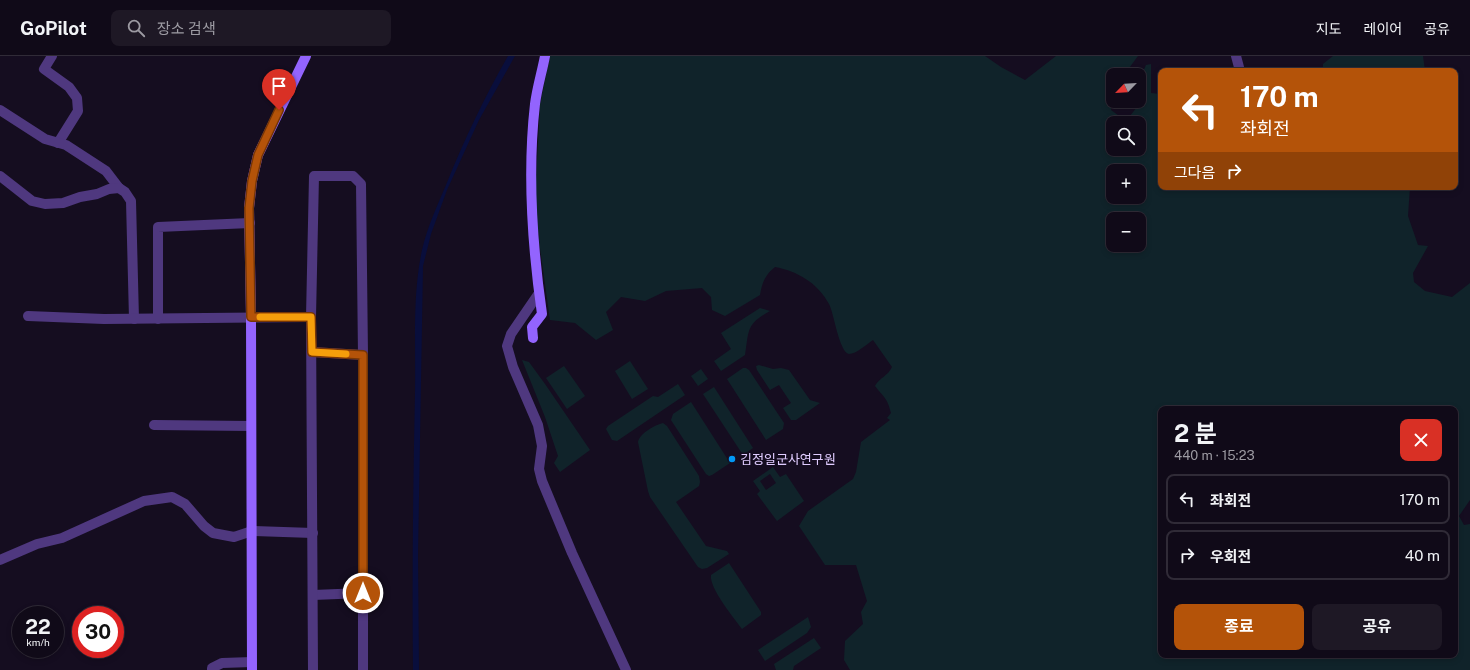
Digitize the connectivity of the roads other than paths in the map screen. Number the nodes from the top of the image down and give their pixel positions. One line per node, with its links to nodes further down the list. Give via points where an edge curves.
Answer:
1 (52, 56): 7 (street, via 44,69 69,88 76,98 78,111)
2 (545, 56): 11 (street, via 535,102 530,186)
3 (1236, 56): 5 (street)
4 (304, 58): 10 (street, via 258,155 252,181)
5 (1239, 68)
6 (0, 110): 7 (street, via 45,139)
7 (58, 143): 9 (street, via 66,145 106,171)
8 (0, 176): 9 (street, via 29,199 45,204 63,203)
9 (119, 188): 16 (street, via 131,200)
10 (250, 223): 13 (street); 15 (street, via 158,227)
11 (539, 293): 17 (street, via 542,314 532,327); 31 (street, via 512,334 508,346 513,367 538,425 542,446 539,468 542,481)
12 (28, 316): 16 (street)
13 (251, 317): 14 (street); 15 (street); 21 (street)
14 (311, 317): 18 (street); 19 (street, via 314,176 352,176 361,184)
15 (158, 318): 16 (street)
16 (134, 319)
17 (533, 338)
18 (312, 352): 19 (street); 23 (street)
19 (363, 355): 25 (street)
20 (154, 425): 21 (street)
21 (252, 426): 22 (street)
22 (252, 531): 23 (street); 24 (street, via 234,537 213,533 185,504 172,497 144,502 62,538 37,544); 27 (street)
23 (313, 533): 26 (street)
24 (0, 560)
25 (363, 593): 26 (street); 30 (street)
26 (313, 595): 29 (street)
27 (252, 666): 28 (street, via 222,663)
28 (212, 670)
29 (313, 670)
30 (363, 670)
31 (626, 670)

